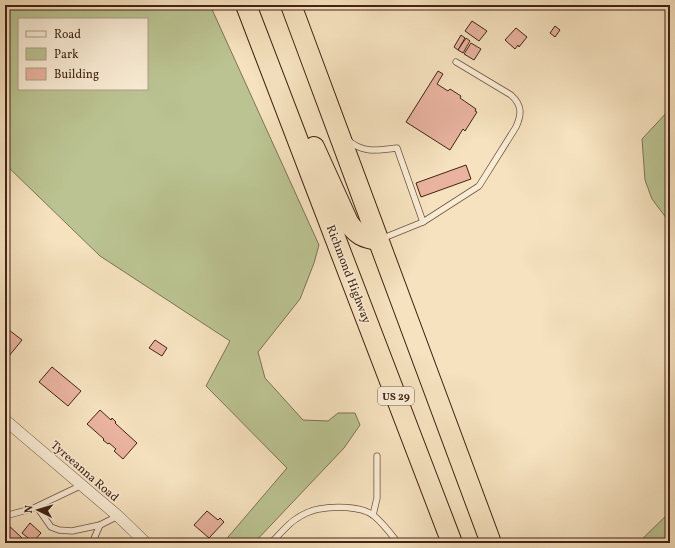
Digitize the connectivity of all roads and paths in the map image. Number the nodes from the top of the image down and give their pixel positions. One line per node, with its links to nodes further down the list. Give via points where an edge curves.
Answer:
1 (246, 5): 6 (highway, via 270,46 348,222 357,234); 19 (highway, Richmond Highway / US 29)
2 (291, 5): 4 (highway, US 29)
3 (456, 62): 5 (lane, via 511,95 519,107 520,117 514,133 479,186)
4 (334, 123): 5 (lane, via 350,142 361,148 397,148); 6 (highway, US 29)
5 (423, 222): 6 (lane)
6 (378, 240): 20 (highway, US 29)
7 (5, 420): 9 (street, Tyreeanna Road)
8 (376, 456): 11 (lane, via 377,498)
9 (82, 485): 10 (lane); 13 (street, Tyreeanna Road)
10 (37, 507): 12 (lane); 14 (lane, via 51,527 59,530 72,531)
11 (373, 515): 17 (lane, via 349,508 318,509 295,519); 18 (lane)
12 (5, 516)
13 (118, 516): 14 (lane); 16 (street, Tyreeanna Road)
14 (100, 525): 15 (lane)
15 (91, 543)
16 (146, 543)
17 (271, 543)
18 (398, 543)
19 (452, 543)
20 (491, 543)

